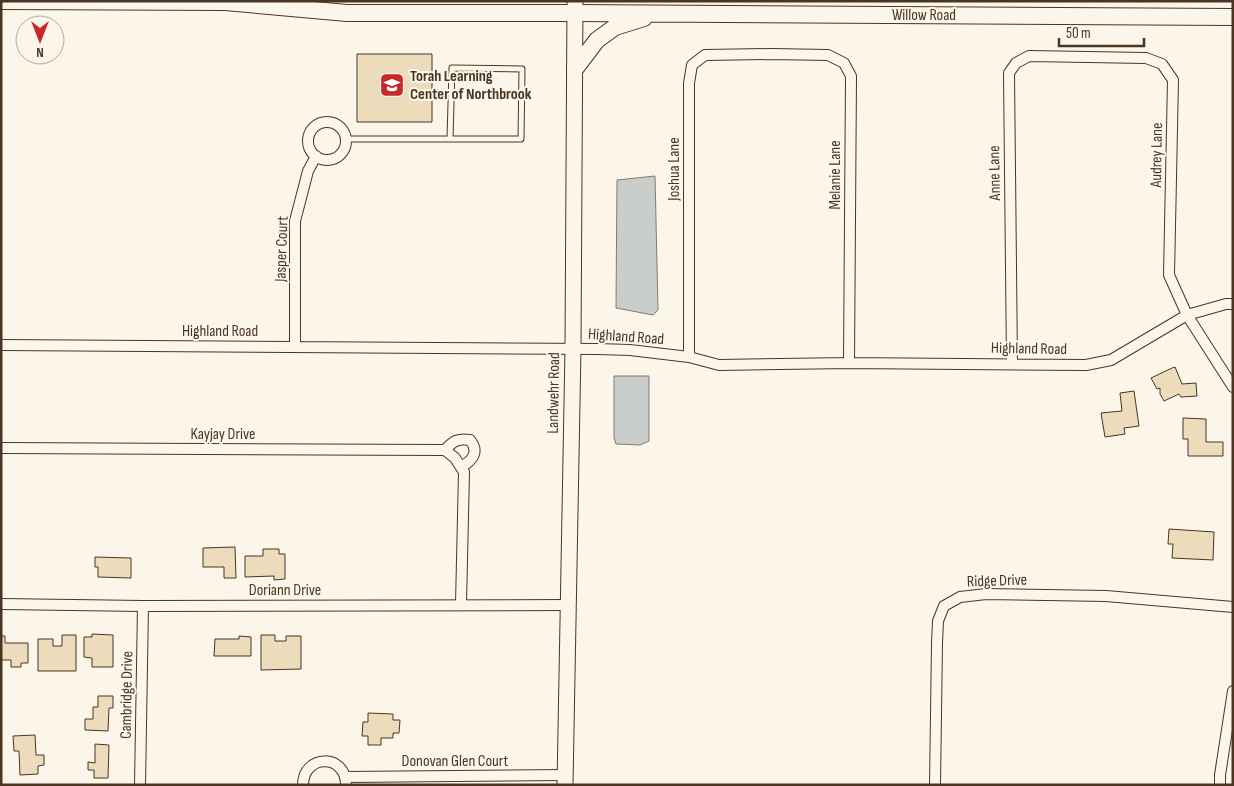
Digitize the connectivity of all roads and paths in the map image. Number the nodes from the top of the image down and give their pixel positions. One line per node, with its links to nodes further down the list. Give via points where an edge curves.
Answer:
1 (1, 1): 2 (main road, Willow Road)
2 (147, 2): 3 (main road, Willow Road)
3 (231, 2): 4 (main road, Willow Road, via 347,13)
4 (575, 7): 5 (main road, Willow Road); 9 (main road, Landwehr Road)
5 (658, 13): 6 (main road, Willow Road); 9 (main road, via 615,27 597,40)
6 (1233, 17)
7 (772, 54): 18 (street, Joshua Lane, via 706,55 692,65 689,83); 19 (street, Melanie Lane, via 828,55 844,63 851,76)
8 (1094, 57): 14 (street, Audrey Lane, via 1146,58 1162,64 1173,80 1169,275); 20 (street, Anne Lane, via 1029,56 1009,73)
9 (575, 69): 17 (main road, Landwehr Road)
10 (346, 139): 11 (lane); 12 (street, via 344,150 336,158 326,160); 12 (street, via 336,124 318,124 308,140 308,146)
11 (450, 139): 11 (lane, via 521,139 522,69 452,68)
12 (316, 156): 16 (street, Jasper Court, via 308,170 296,221)
13 (1233, 304): 14 (street, Highland Road)
14 (1188, 315): 20 (street, Highland Road, via 1111,360 1086,365); 21 (street, Audrey Lane)
15 (1, 345): 16 (street, Highland Road)
16 (295, 347): 17 (street, Highland Road)
17 (573, 348): 18 (street, Highland Road); 27 (main road, Landwehr Road)
18 (689, 357): 19 (street, Highland Road, via 719,365)
19 (849, 362): 20 (street, Highland Road)
20 (1012, 364)
21 (1233, 387)
22 (1, 448): 23 (street, Kayjay Drive)
23 (445, 450): 24 (street); 24 (street, Kayjay Drive, via 457,439 473,443 473,457)
24 (461, 467): 26 (street, via 464,472)
25 (1, 604): 28 (street, Doriann Drive)
26 (461, 604): 27 (street, Doriann Drive); 28 (street, Doriann Drive)
27 (568, 605): 31 (main road, Landwehr Road)
28 (143, 606): 33 (street, Cambridge Drive)
29 (1233, 607): 35 (street, Ridge Drive, via 1106,596 960,596 944,606 938,621)
30 (1233, 691): 36 (street)
31 (565, 780): 32 (street, Donovan Glen Court)
32 (346, 781): 34 (street, Donovan Glen Court, via 339,766 320,761 305,773)
33 (140, 785)
34 (304, 785)
35 (935, 785)
36 (1220, 785)

